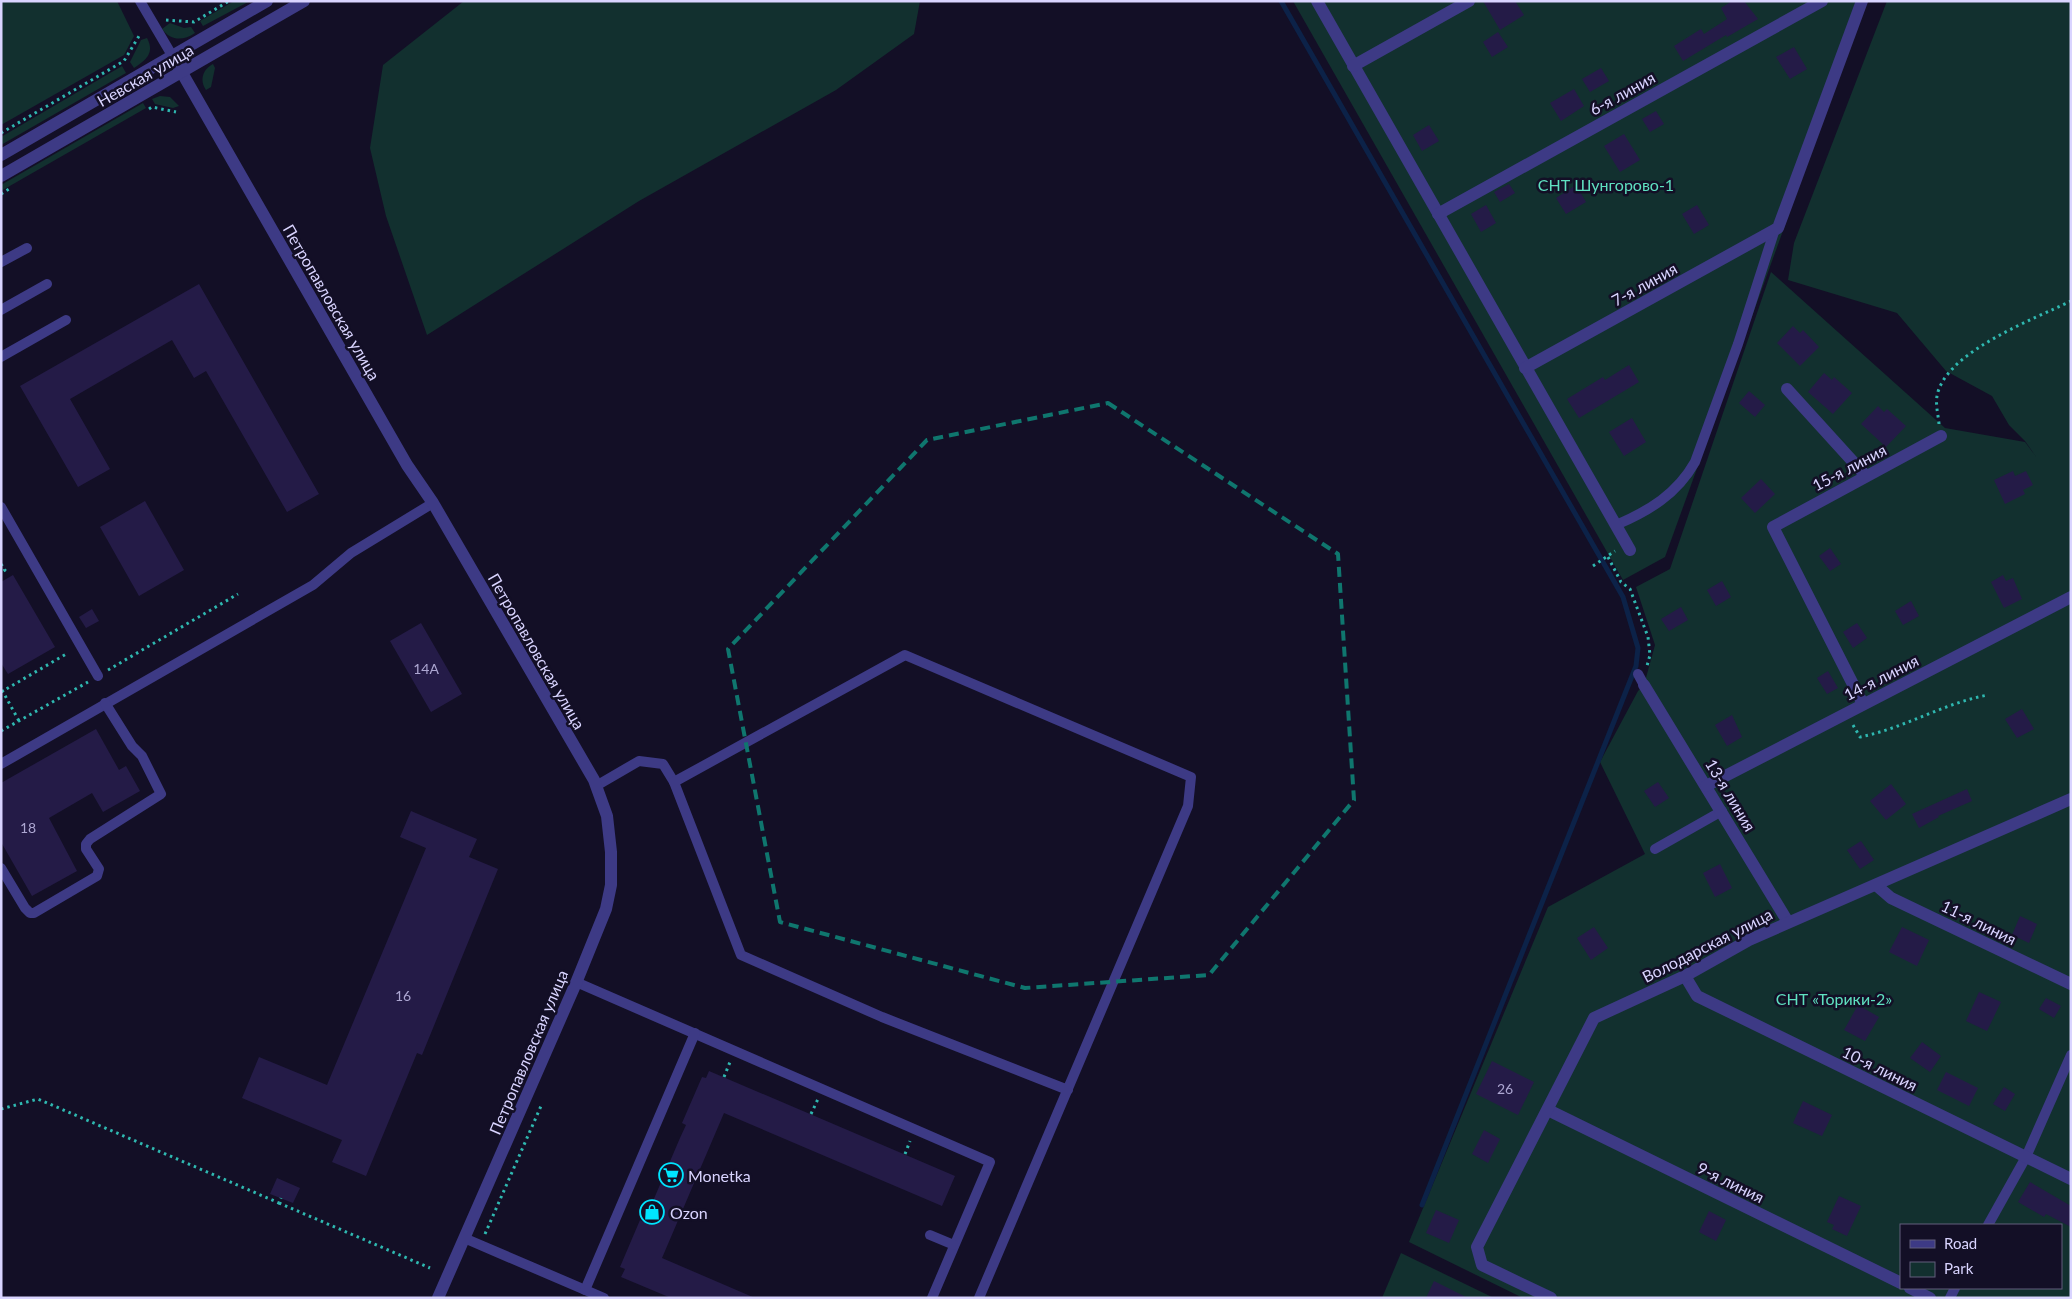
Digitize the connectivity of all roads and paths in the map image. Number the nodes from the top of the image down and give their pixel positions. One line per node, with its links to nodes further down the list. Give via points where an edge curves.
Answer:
1 (140, 1): 11 (lane)
2 (229, 1): 9 (path, via 194,22)
3 (267, 1): 11 (street, Невская улица)
4 (304, 1): 13 (street, Невская улица)
5 (1317, 1): 12 (street)
6 (1469, 1): 12 (street)
7 (1822, 1): 21 (street, 6-я линия)
8 (1862, 1): 22 (street)
9 (166, 20)
10 (139, 36): 16 (path, via 124,61)
11 (173, 57): 13 (street, Петропавловская улица); 17 (street, Невская улица)
12 (1353, 66): 21 (street)
13 (182, 72): 18 (street, Невская улица); 34 (street, Петропавловская улица, via 407,466)
14 (144, 112): 15 (path, via 152,107)
15 (176, 112)
16 (1, 133)
17 (1, 155)
18 (1, 176)
19 (10, 189): 20 (path)
20 (1, 194)
21 (1438, 214): 30 (street)
22 (1776, 229): 30 (street, 7-я линия); 36 (lane, via 1738,344 1686,479 1638,516)
23 (27, 248): 24 (lane)
24 (1, 262)
25 (47, 284): 27 (lane)
26 (2071, 301): 32 (path, via 1989,341 1963,358 1939,389 1936,404)
27 (1, 310)
28 (66, 320): 29 (lane)
29 (1, 357)
30 (1525, 368): 36 (street)
31 (1787, 389): 33 (street)
32 (1941, 436): 33 (street, 15-я линия)
33 (1866, 476): 49 (street, 15-я линия, via 1773,527)
34 (433, 503): 48 (lane, via 351,553 313,585); 55 (street, Петропавловская улица)
35 (1, 507): 44 (lane)
36 (1616, 525): 37 (street)
37 (1630, 550)
38 (1, 564): 40 (path, via 5,570)
39 (1593, 566): 45 (path, via 1608,557 1621,582 1630,589 1648,637 1650,655)
40 (1, 573)
41 (238, 594): 44 (path)
42 (2071, 597): 49 (street, 14-я линия)
43 (68, 653): 46 (path)
44 (98, 676): 51 (path)
45 (1642, 680): 56 (street, 13-я линия)
46 (2, 691): 51 (path)
47 (1988, 695): 50 (path, via 1967,699 1882,732 1860,737)
48 (106, 703): 53 (lane); 60 (lane, via 132,746 142,756 161,794 90,839 86,849 99,869 97,876 38,911 27,911)
49 (1863, 704): 50 (street, 14-я линия)
50 (1846, 713): 56 (street, 14-я линия)
51 (19, 720): 52 (path)
52 (1, 731)
53 (1, 764)
54 (674, 782): 55 (lane, via 663,764 639,761); 70 (lane, via 741,955 882,1017); 70 (lane, via 905,655 1191,777 1188,806)
55 (596, 786): 64 (street, Петропавловская улица, via 607,816 611,885 606,908)
56 (1706, 786): 58 (street, 13-я линия)
57 (2070, 800): 61 (street, Володарская улица)
58 (1722, 811): 59 (lane); 62 (street, 13-я линия)
59 (1655, 849)
60 (1, 868)
61 (1876, 885): 62 (street, Володарская улица); 65 (street, 11-я линия, via 1891,898)
62 (1788, 922): 63 (street, Володарская улица)
63 (1685, 976): 74 (street, Володарская улица, via 1594,1018); 78 (street, 10-я линия, via 1696,996)
64 (576, 982): 66 (lane); 85 (street, Петропавловская улица)
65 (2071, 984)
66 (694, 1033): 86 (lane, via 990,1162); 90 (lane)
67 (2071, 1055): 78 (lane)
68 (730, 1062): 69 (path)
69 (724, 1077)
70 (1068, 1090): 94 (lane)
71 (818, 1099): 75 (path)
72 (541, 1106): 84 (path)
73 (1, 1109): 81 (path, via 38,1099)
74 (1548, 1110): 88 (street, 9-я линия); 95 (street, Володарская улица, via 1476,1247 1482,1265)
75 (811, 1114)
76 (912, 1138): 77 (path)
77 (905, 1154)
78 (2026, 1157): 79 (street, 10-я линия); 82 (lane)
79 (2071, 1178)
80 (281, 1198): 81 (path)
81 (279, 1203): 87 (path)
82 (1989, 1224)
83 (930, 1235): 86 (lane)
84 (484, 1237)
85 (464, 1238): 90 (lane); 91 (street, Петропавловская улица)
86 (954, 1245): 93 (lane)
87 (430, 1268)
88 (1900, 1283)
89 (1912, 1289): 96 (street)
90 (586, 1290): 92 (lane)
91 (438, 1298)
92 (604, 1298)
93 (932, 1298)
94 (979, 1298)
95 (1551, 1298)
96 (1930, 1298)

